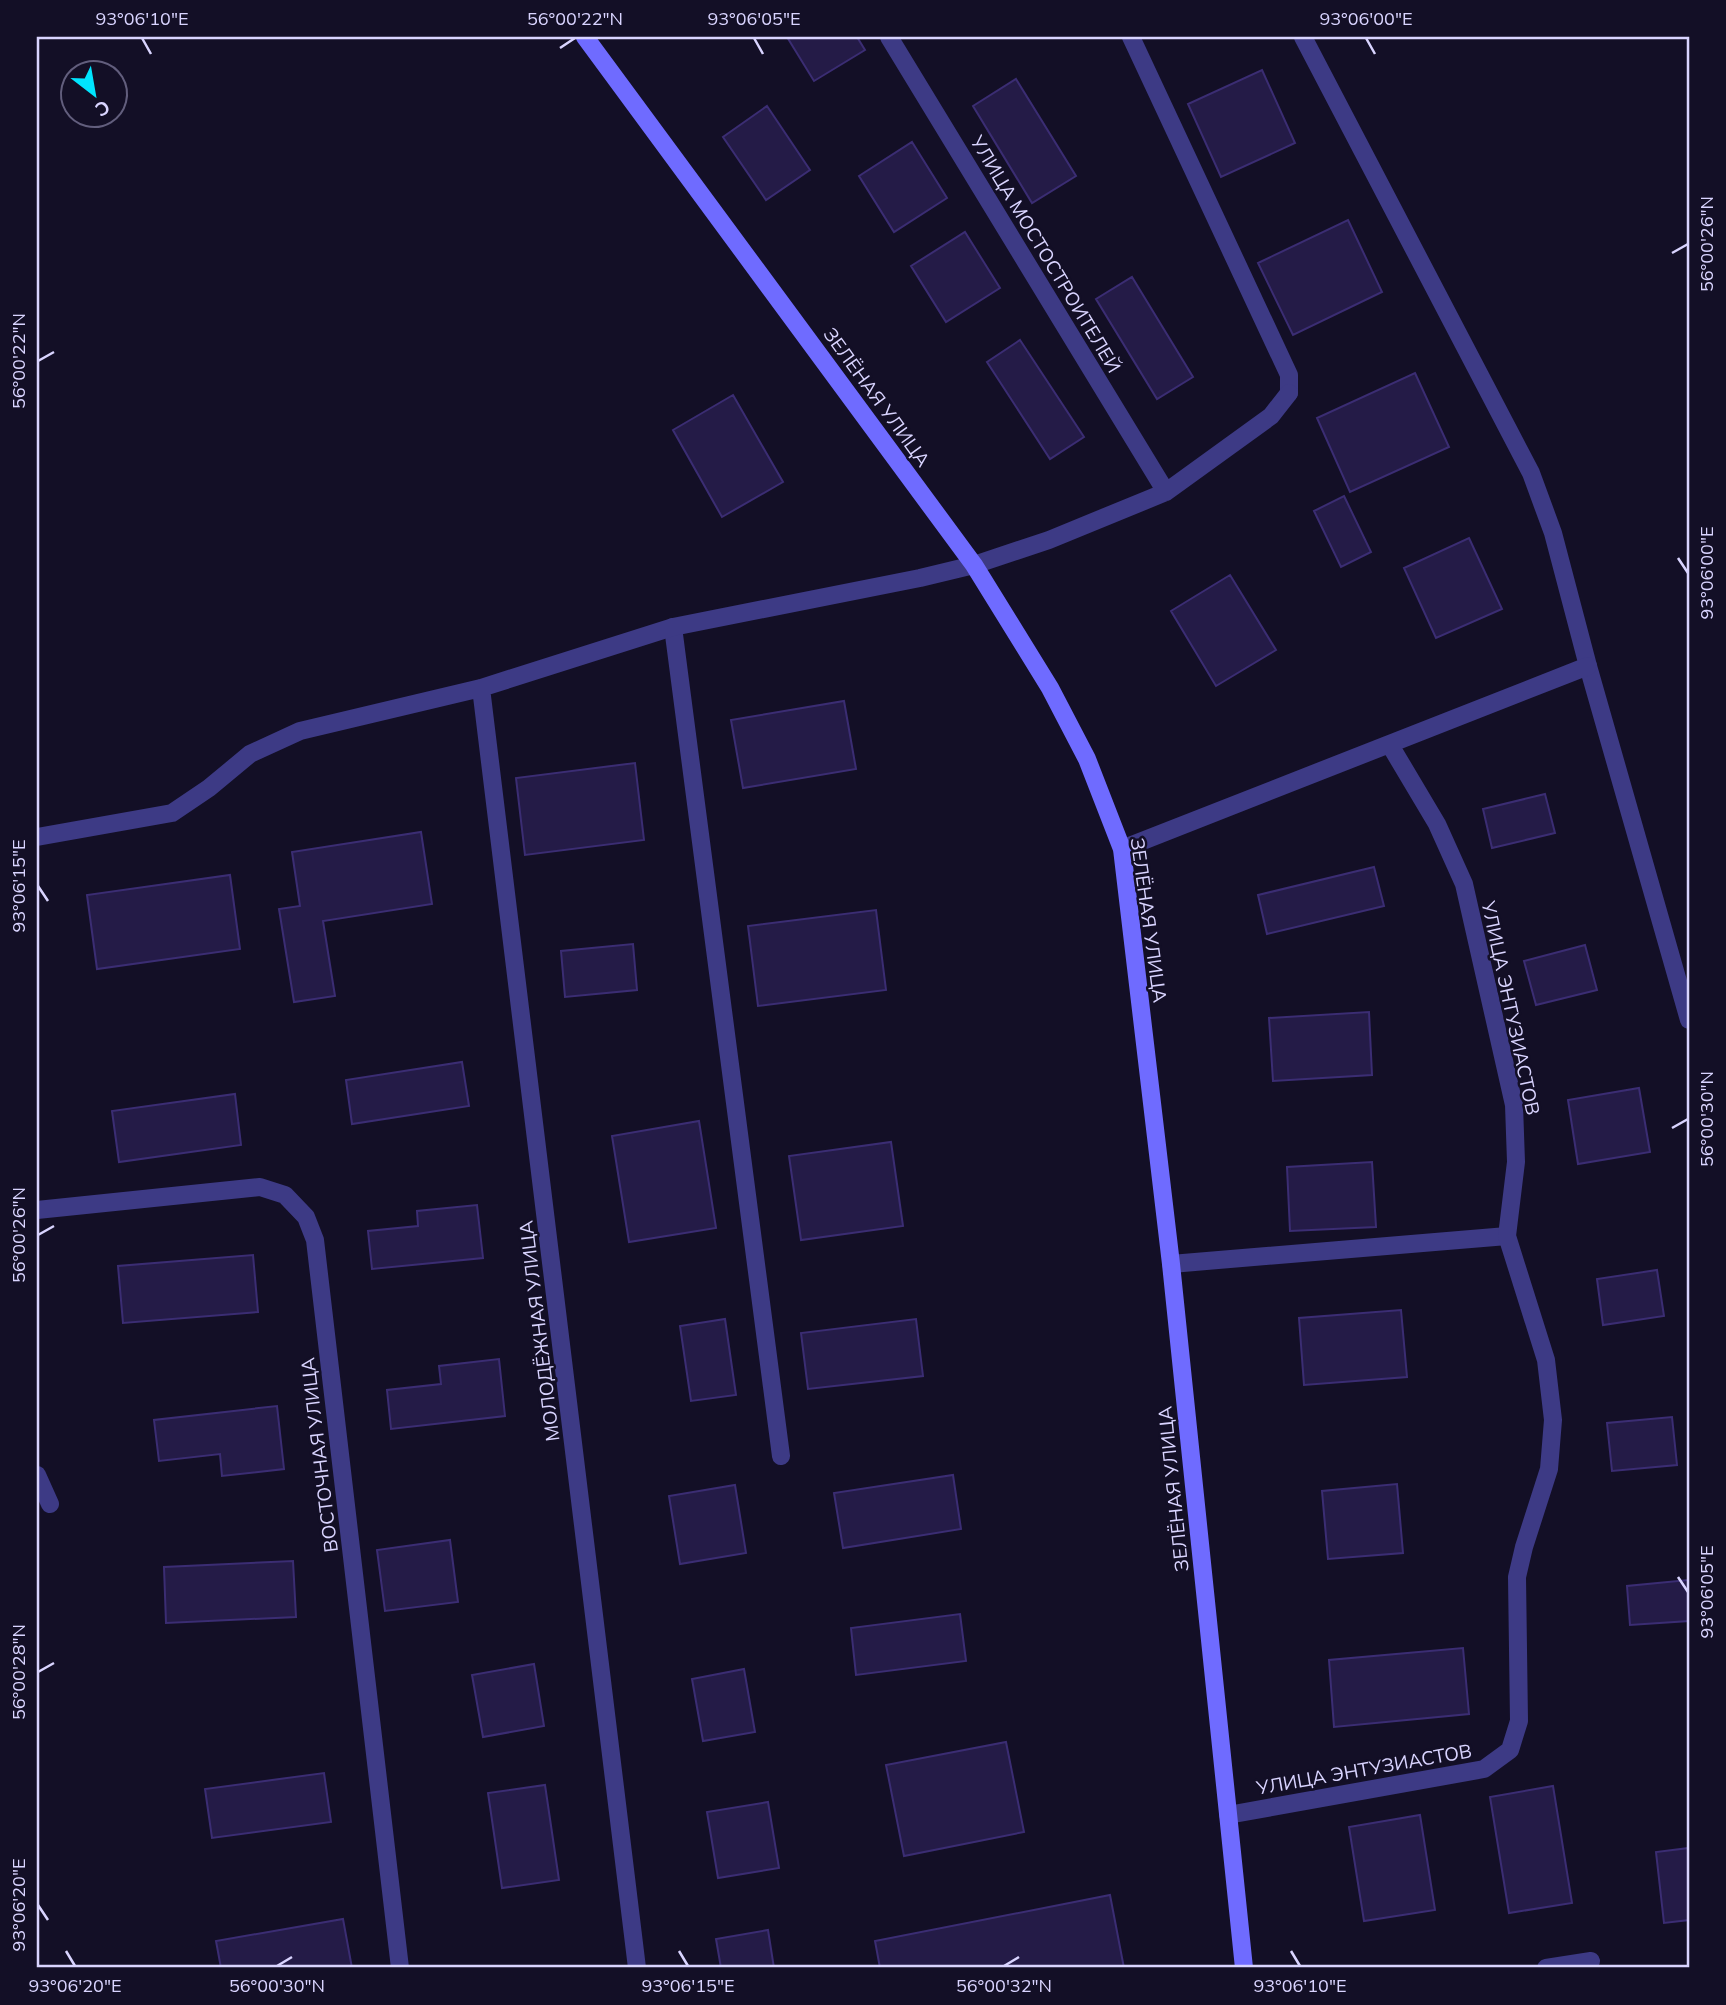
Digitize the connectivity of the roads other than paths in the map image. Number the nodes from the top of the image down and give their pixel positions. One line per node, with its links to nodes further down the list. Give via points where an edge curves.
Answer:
1 (585, 37): 6 (street, ЗЕЛЁНАЯ УЛИЦА)
2 (889, 37): 5 (street, УЛИЦА МОСТОСТРОИТЕЛЕЙ)
3 (1131, 37): 5 (street, via 1289,374 1289,393 1271,416)
4 (1303, 37): 8 (street, via 1531,473 1553,533)
5 (1166, 492): 6 (street)
6 (974, 565): 7 (street); 12 (street, ЗЕЛЁНАЯ УЛИЦА, via 1051,688 1087,759)
7 (673, 627): 9 (street); 17 (street)
8 (1588, 666): 10 (street); 13 (street)
9 (481, 688): 11 (street, via 300,732 250,754 172,813); 23 (street, МОЛОДЁЖНАЯ УЛИЦА)
10 (1390, 745): 12 (street); 15 (street, УЛИЦА ЭНТУЗИАСТОВ, via 1437,824 1464,884 1514,1105 1516,1162)
11 (37, 837)
12 (1122, 849): 16 (street, ЗЕЛЁНАЯ УЛИЦА)
13 (1689, 1020)
14 (37, 1210): 22 (street, ВОСТОЧНАЯ УЛИЦА, via 260,1187 285,1195 306,1217 315,1240)
15 (1507, 1236): 16 (street); 20 (street, УЛИЦА ЭНТУЗИАСТОВ, via 1546,1360 1553,1420 1549,1469 1517,1577 1519,1721 1510,1750 1484,1769)
16 (1171, 1264): 20 (street, ЗЕЛЁНАЯ УЛИЦА)
17 (780, 1456)
18 (37, 1475): 19 (street)
19 (50, 1504)
20 (1228, 1815): 24 (street, ЗЕЛЁНАЯ УЛИЦА)
21 (1591, 1961): 25 (street)
22 (400, 1968)
23 (638, 1968)
24 (1244, 1968)
25 (1546, 1968)

